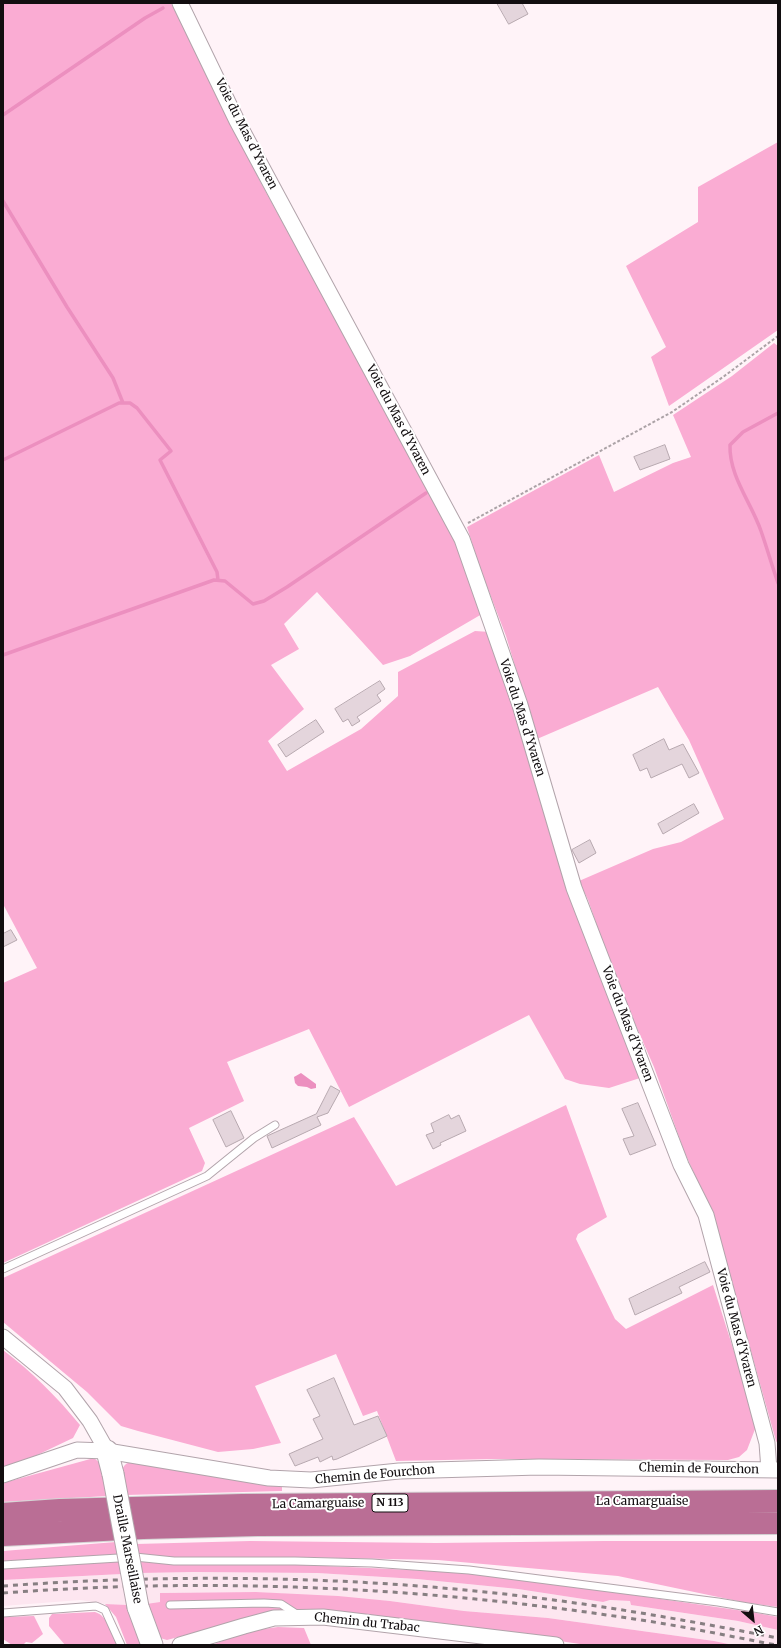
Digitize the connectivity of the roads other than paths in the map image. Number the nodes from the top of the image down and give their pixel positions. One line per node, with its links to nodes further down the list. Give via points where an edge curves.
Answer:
1 (180, 3): 6 (street, Voie du Mas d'Yvaren, via 238,121 464,546 520,705 574,888 681,1164 706,1215)
2 (275, 1125): 3 (lane, via 254,1138 207,1176)
3 (3, 1269)
4 (3, 1337): 5 (street, via 65,1388 90,1421)
5 (107, 1451): 6 (street, Chemin de Fourchon, via 269,1478 311,1480 398,1471 539,1468); 7 (street, Chemin de Fourchon, via 77,1450); 18 (street, Draille Marseillaise, bridge, via 138,1607)
6 (773, 1470)
7 (3, 1475)
8 (778, 1501): 9 (highway, La Camarguaise / N 113, via 249,1504)
9 (3, 1514)
10 (778, 1523): 11 (highway, La Camarguaise / N 113, via 250,1525)
11 (3, 1535)
12 (3, 1565): 14 (lane, via 135,1557 174,1561 372,1563 476,1571)
13 (170, 1604): 16 (lane, via 281,1604)
14 (778, 1612)
15 (3, 1613): 17 (lane, via 96,1606 105,1610)
16 (301, 1617): 19 (street, Chemin du Trabac, via 274,1618); 20 (street, Chemin du Trabac, via 323,1617)
17 (121, 1645)
18 (152, 1645)
19 (180, 1645)
20 (556, 1645)

